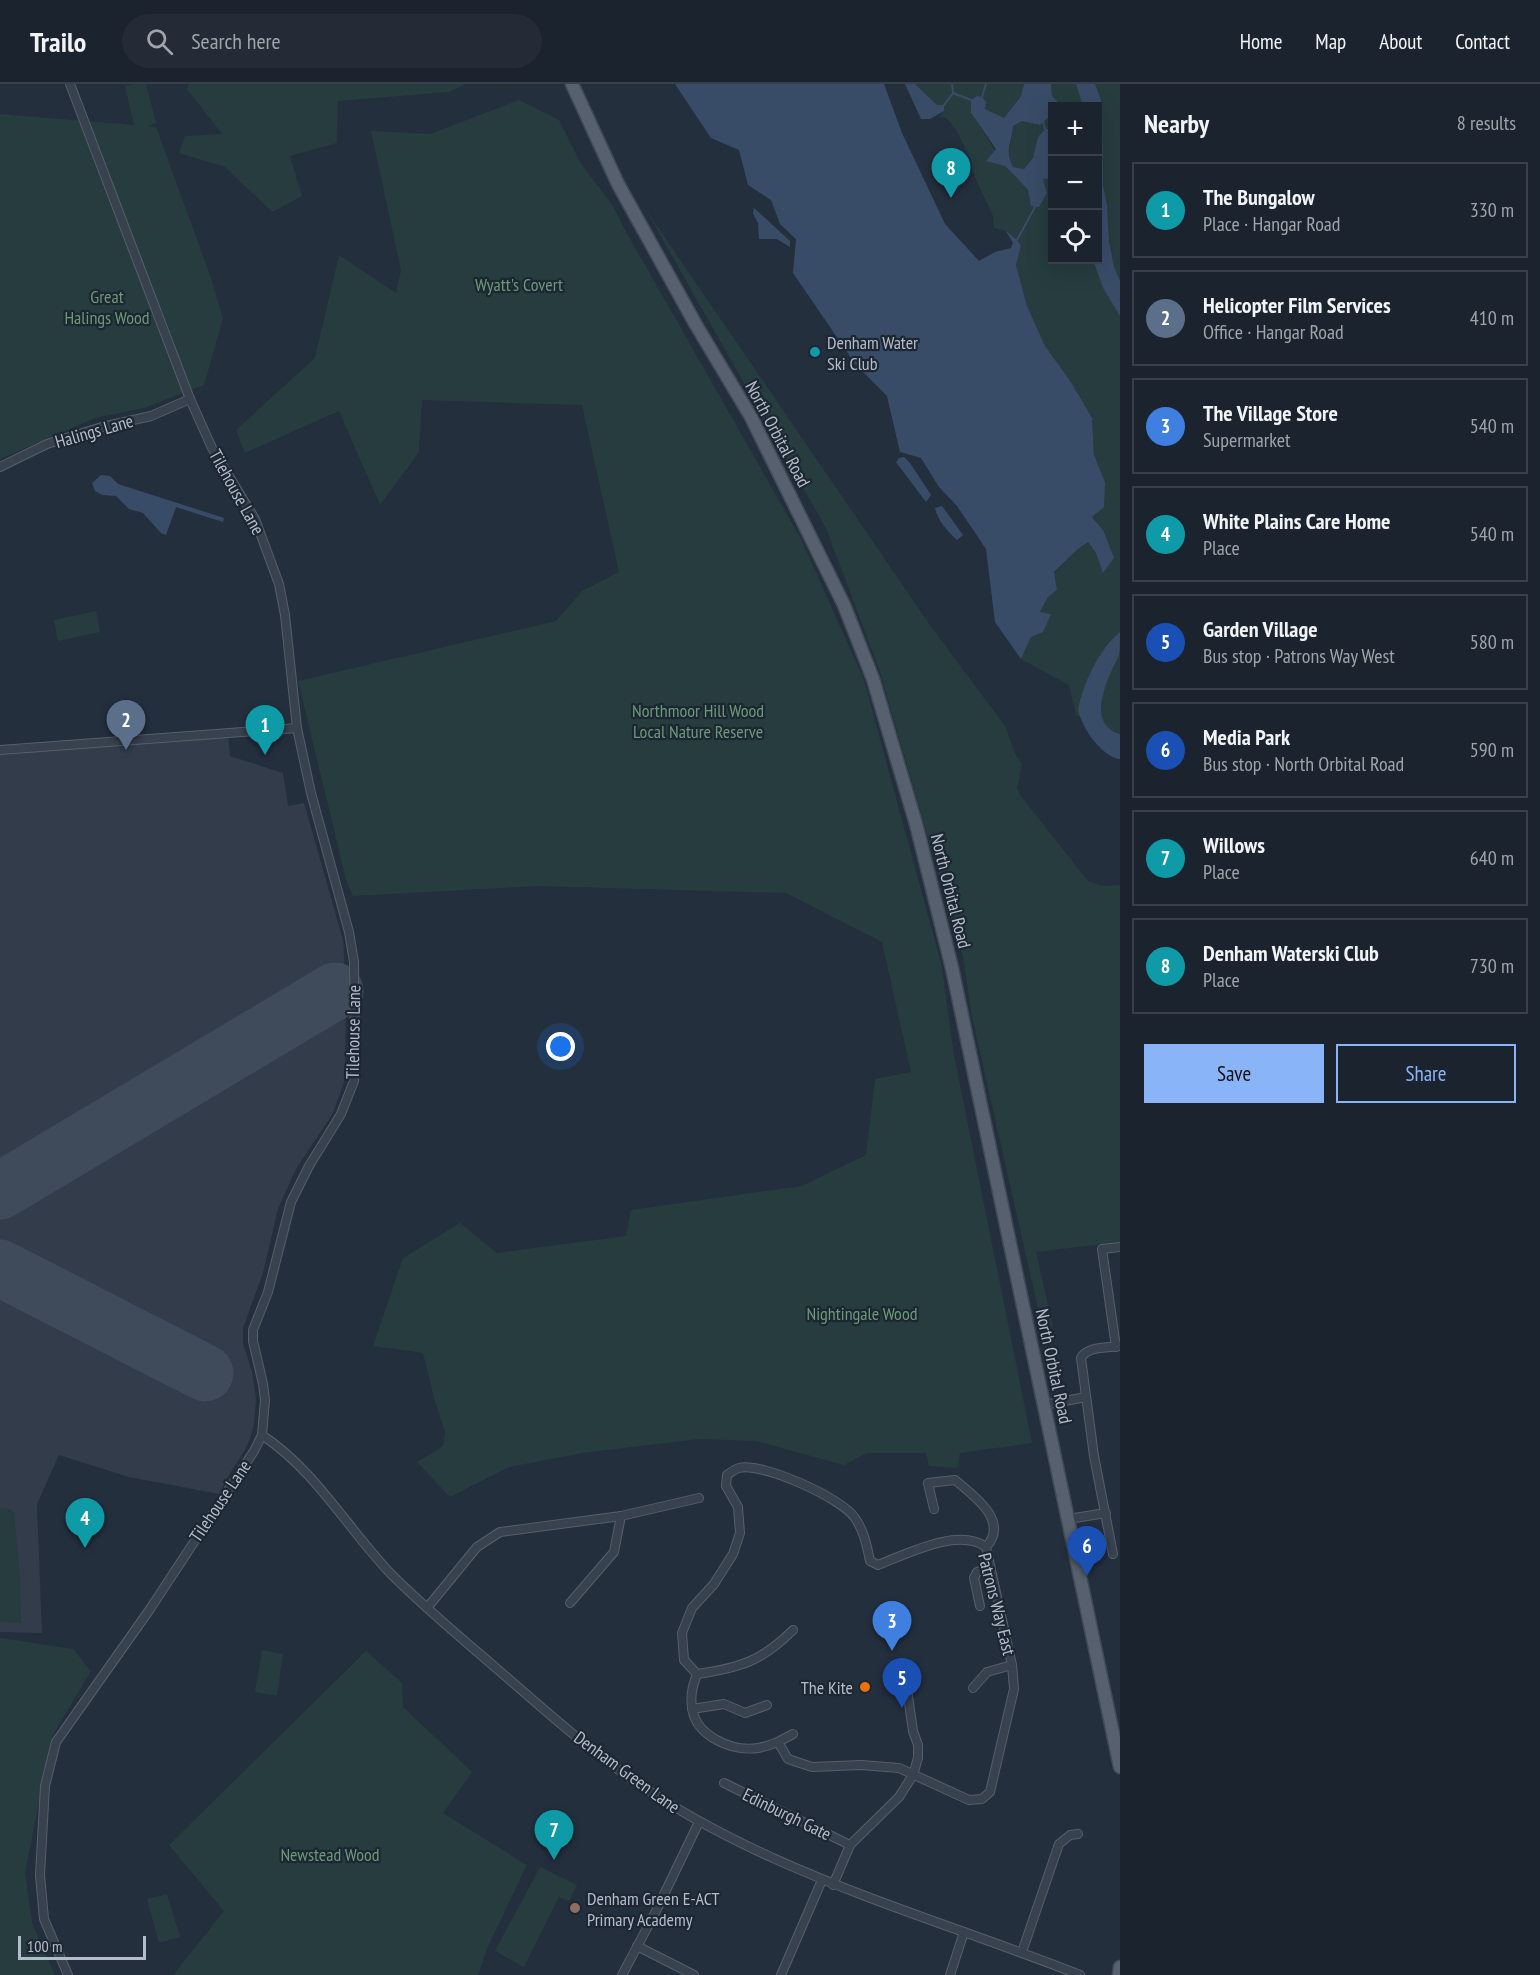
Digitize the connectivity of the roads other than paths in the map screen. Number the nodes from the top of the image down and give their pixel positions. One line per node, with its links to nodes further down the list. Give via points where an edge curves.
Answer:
1 (70, 84): 3 (street, Tilehouse Lane)
2 (572, 84): 10 (main road, North Orbital Road, via 618,184 751,417 844,605 873,679 916,824 951,968)
3 (190, 399): 4 (street, Halings Lane, via 151,416 102,426 47,444); 5 (street, Tilehouse Lane, via 212,448 255,519 276,575 285,615)
4 (0, 467)
5 (297, 728): 6 (street); 11 (street, Tilehouse Lane, via 349,932 354,962 355,1068 341,1114 291,1202 254,1330 265,1400)
6 (0, 750)
7 (1120, 1247): 8 (street, via 1102,1249)
8 (1118, 1347): 9 (street, via 1084,1353)
9 (1086, 1396): 10 (street); 14 (street)
10 (1044, 1405): 16 (main road, North Orbital Road)
11 (262, 1435): 22 (street, Denham Green Lane, via 313,1479 390,1572); 44 (street, Tilehouse Lane, via 148,1612 56,1742 45,1786 40,1875 44,1919)
12 (699, 1498): 15 (street)
13 (934, 1509): 17 (street, via 928,1483 955,1480 990,1514 995,1530)
14 (1106, 1513): 16 (street); 18 (street)
15 (621, 1516): 20 (street, via 614,1552); 22 (street, via 500,1532 477,1547)
16 (1068, 1519): 32 (main road, North Orbital Road)
17 (986, 1547): 19 (street, Patrons Way East); 25 (street, Patrons Way East, via 964,1539 931,1545 878,1565 870,1561 864,1534 854,1516 797,1481 758,1469 738,1468 727,1475 726,1486 738,1507 740,1533 733,1554 714,1584 692,1608 682,1633 684,1660)
18 (1113, 1554)
19 (990, 1568): 21 (street, via 977,1572 974,1578); 24 (street, Patrons Way East)
20 (570, 1603)
21 (980, 1606)
22 (427, 1608): 35 (street, Denham Green Lane, via 604,1760)
23 (793, 1630): 25 (street, via 765,1655 727,1670)
24 (1012, 1665): 26 (street, Patrons Way East, via 987,1672); 33 (street, Patrons Way East, via 1014,1689 990,1792 982,1799 969,1800)
25 (697, 1674): 29 (street)
26 (973, 1688)
27 (907, 1689): 33 (street, via 918,1745)
28 (767, 1705): 29 (street, via 745,1713 724,1704)
29 (692, 1709): 31 (street, via 701,1726 734,1748 757,1748)
30 (793, 1734): 31 (street)
31 (778, 1742): 33 (street, via 788,1759 812,1767 884,1766)
32 (1120, 1767)
33 (913, 1775): 37 (street, via 899,1797)
34 (724, 1783): 37 (street, Edinburgh Gate)
35 (699, 1822): 38 (street, Denham Green Lane); 41 (street)
36 (1078, 1834): 42 (street, via 1070,1835 1059,1845)
37 (850, 1845): 39 (street)
38 (822, 1880): 39 (street, Denham Green Lane); 47 (street)
39 (833, 1885): 40 (street, Denham Green Lane)
40 (964, 1932): 42 (street, Denham Green Lane); 48 (street)
41 (637, 1946): 45 (street); 46 (street)
42 (1022, 1952): 49 (street, Denham Green Lane)
43 (1120, 1968): 50 (main road)
44 (68, 1975)
45 (622, 1975)
46 (694, 1975)
47 (781, 1975)
48 (950, 1975)
49 (1080, 1975)
50 (1119, 1975)

